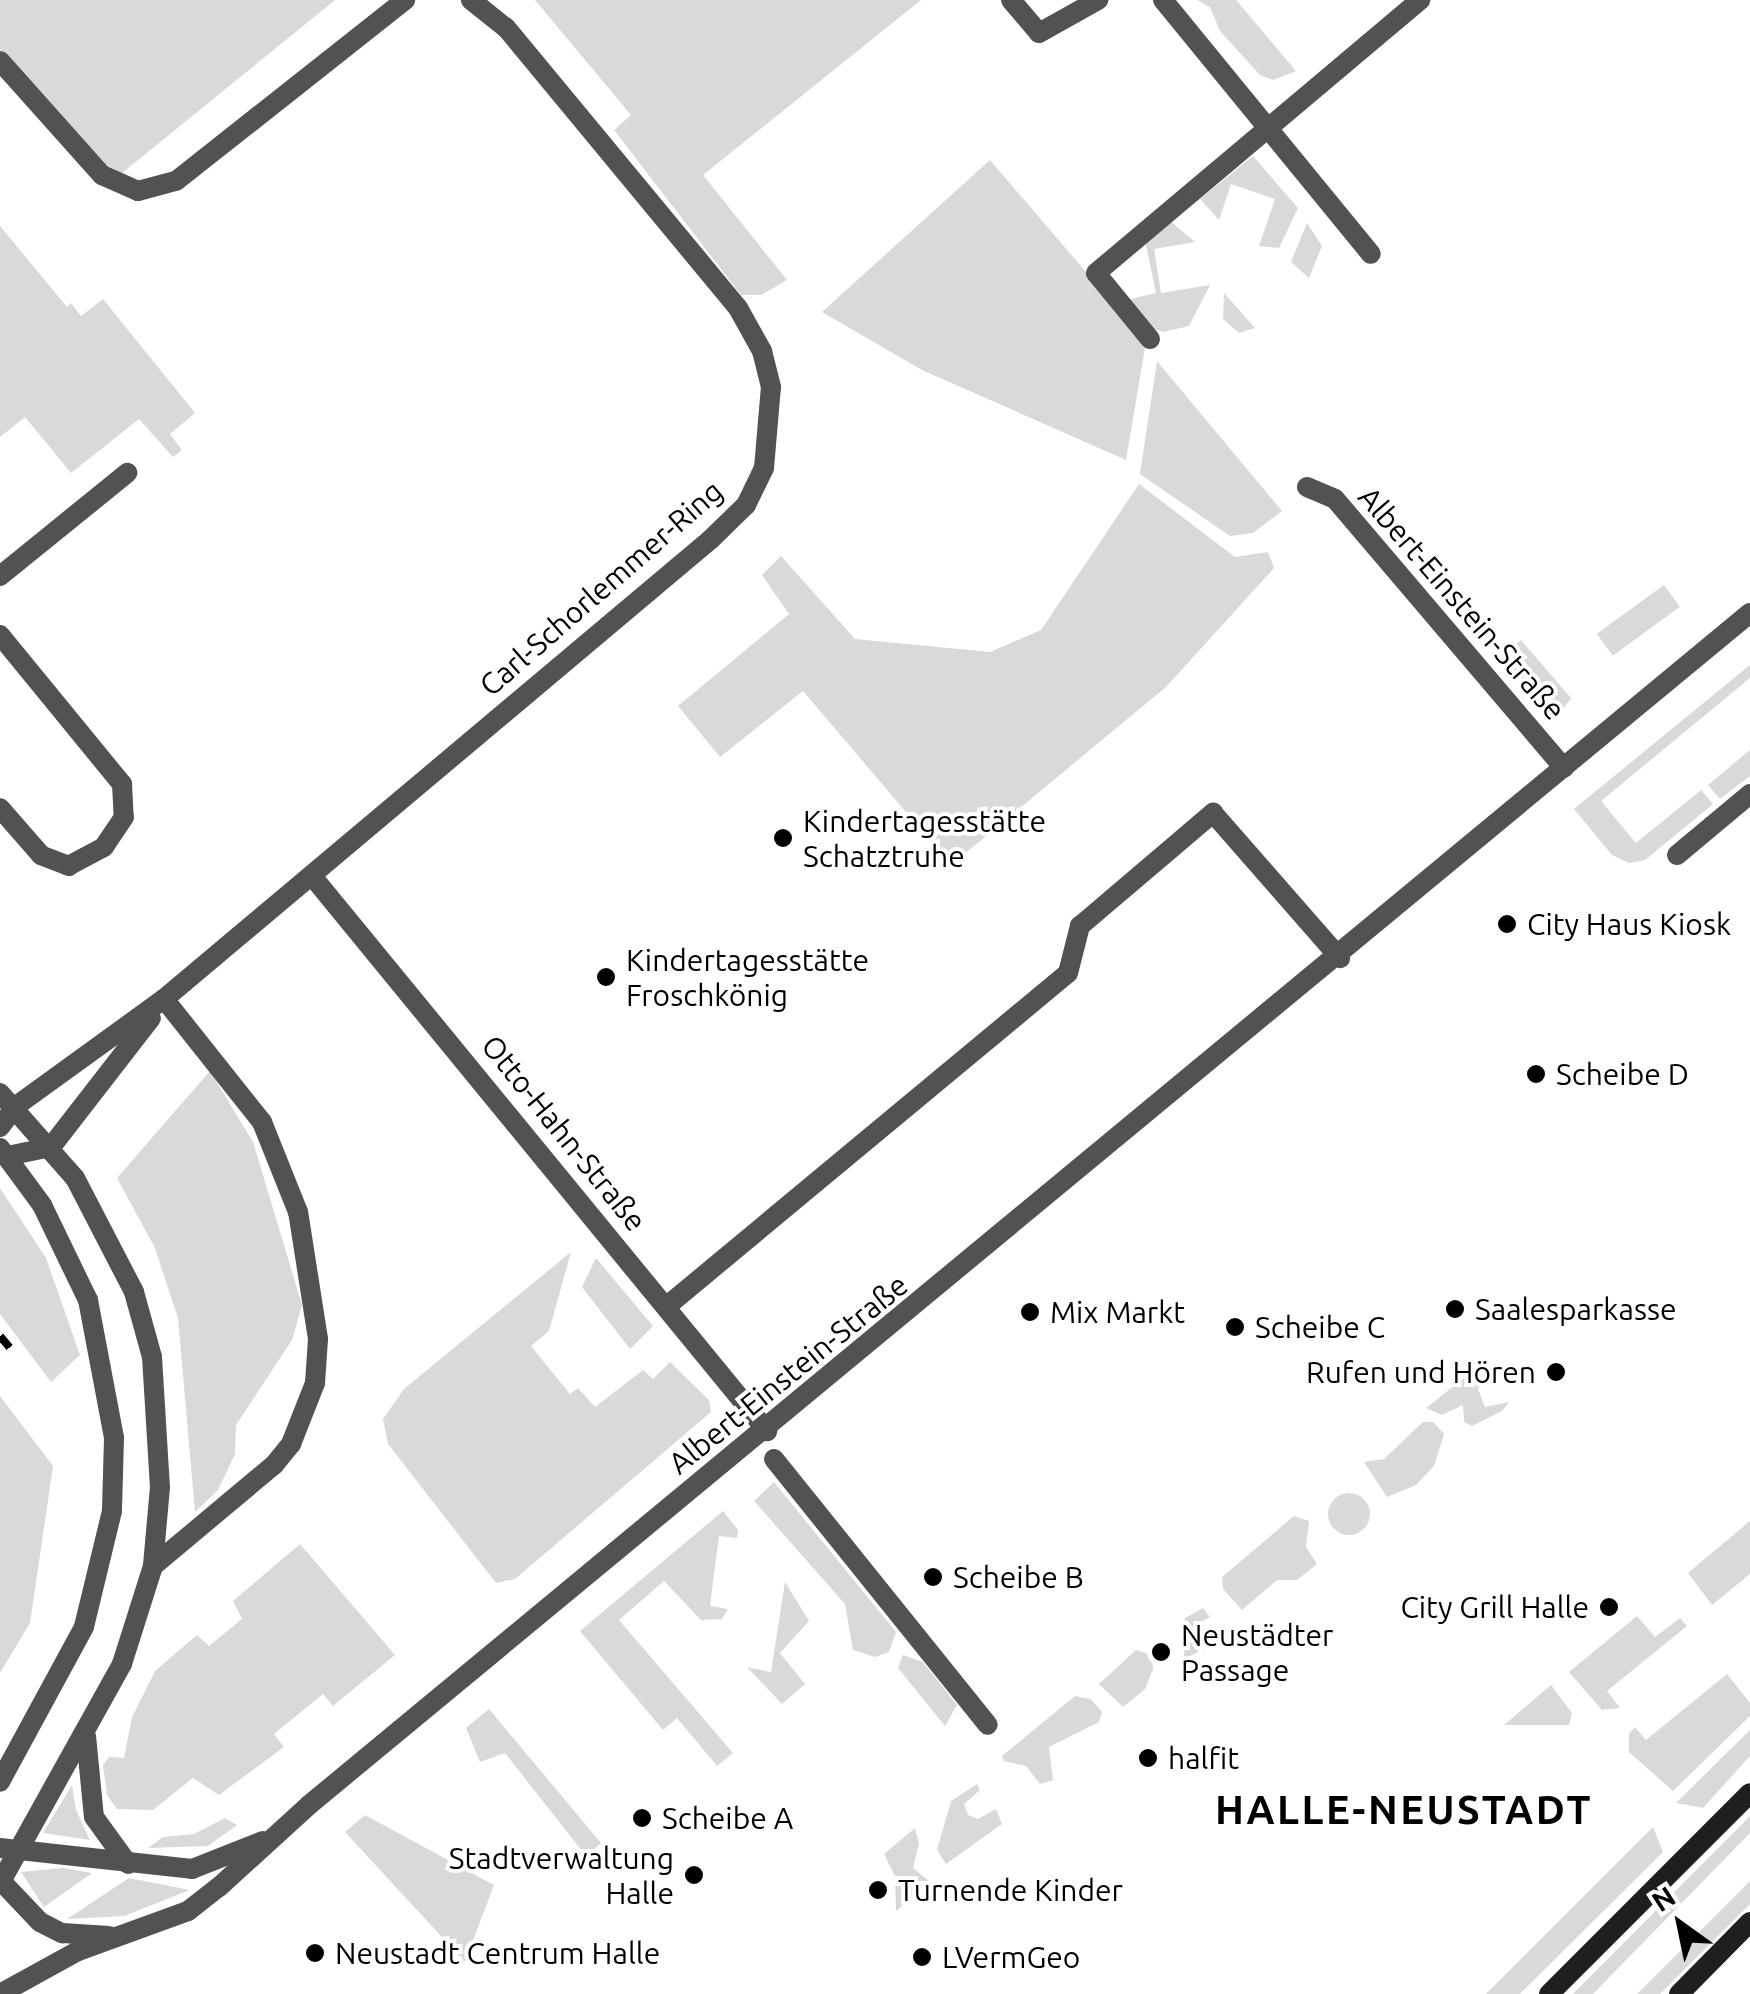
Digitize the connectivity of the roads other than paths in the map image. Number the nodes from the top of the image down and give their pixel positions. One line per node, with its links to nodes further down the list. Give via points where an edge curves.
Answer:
1 (405, 0): 7 (street, via 176,180 138,191 102,175)
2 (472, 0): 20 (street, Carl-Schorlemmer-Ring, via 506,28 738,308 764,358 770,435 746,504 710,540)
3 (1011, 0): 4 (street, via 1040,33)
4 (1098, 0)
5 (1163, 0): 8 (street)
6 (1420, 0): 8 (street)
7 (0, 61)
8 (1269, 126): 9 (street); 10 (street, via 1096,273)
9 (1371, 254)
10 (1150, 339)
11 (127, 474): 13 (street)
12 (1306, 488): 16 (street, Albert-Einstein-Straße, via 1335,499)
13 (0, 576)
14 (1750, 614): 16 (street, Albert-Einstein-Straße)
15 (0, 635): 18 (street, via 122,784 124,817 104,848 68,866 41,855)
16 (1564, 768): 21 (street, Albert-Einstein-Straße)
17 (1750, 794): 19 (street)
18 (0, 808)
19 (1677, 855)
20 (312, 876): 22 (street, Carl-Schorlemmer-Ring); 27 (street, Otto-Hahn-Straße)
21 (1340, 958): 27 (street, via 1213,813 1080,926 1068,972); 28 (street, Albert-Einstein-Straße)
22 (164, 1000): 23 (street, Carl-Schorlemmer-Ring); 25 (street, Carl-Schorlemmer-Ring); 30 (street, via 200,1036 268,1135 298,1212 318,1338 315,1384 291,1444 274,1466)
23 (8, 1100): 24 (street, Carl-Schorlemmer-Ring); 25 (street)
24 (0, 1128)
25 (52, 1147): 26 (street); 30 (street, via 107,1232 134,1292 152,1358 160,1487)
26 (4, 1152): 33 (street, via 42,1205 88,1300 114,1438 112,1511 84,1627)
27 (667, 1306): 28 (street, Otto-Hahn-Straße)
28 (767, 1431): 35 (street, Albert-Einstein-Straße)
29 (774, 1459): 31 (street)
30 (153, 1566): 32 (street, via 133,1639)
31 (988, 1725)
32 (86, 1736): 36 (street); 37 (street, via 94,1817)
33 (0, 1782)
34 (1750, 1793): 42 (main road)
35 (274, 1837): 37 (street, Albert-Einstein-Straße, via 192,1870); 40 (street, Albert-Einstein-Straße, via 188,1910)
36 (9, 1849): 37 (street, Albert-Einstein-Straße); 38 (street)
37 (128, 1864)
38 (0, 1881): 40 (street, Albert-Einstein-Straße, via 40,1922 62,1933)
39 (1750, 1922): 43 (main road)
40 (121, 1935): 41 (street, Albert-Einstein-Straße)
41 (0, 1994)
42 (1550, 1994)
43 (1679, 1994)

